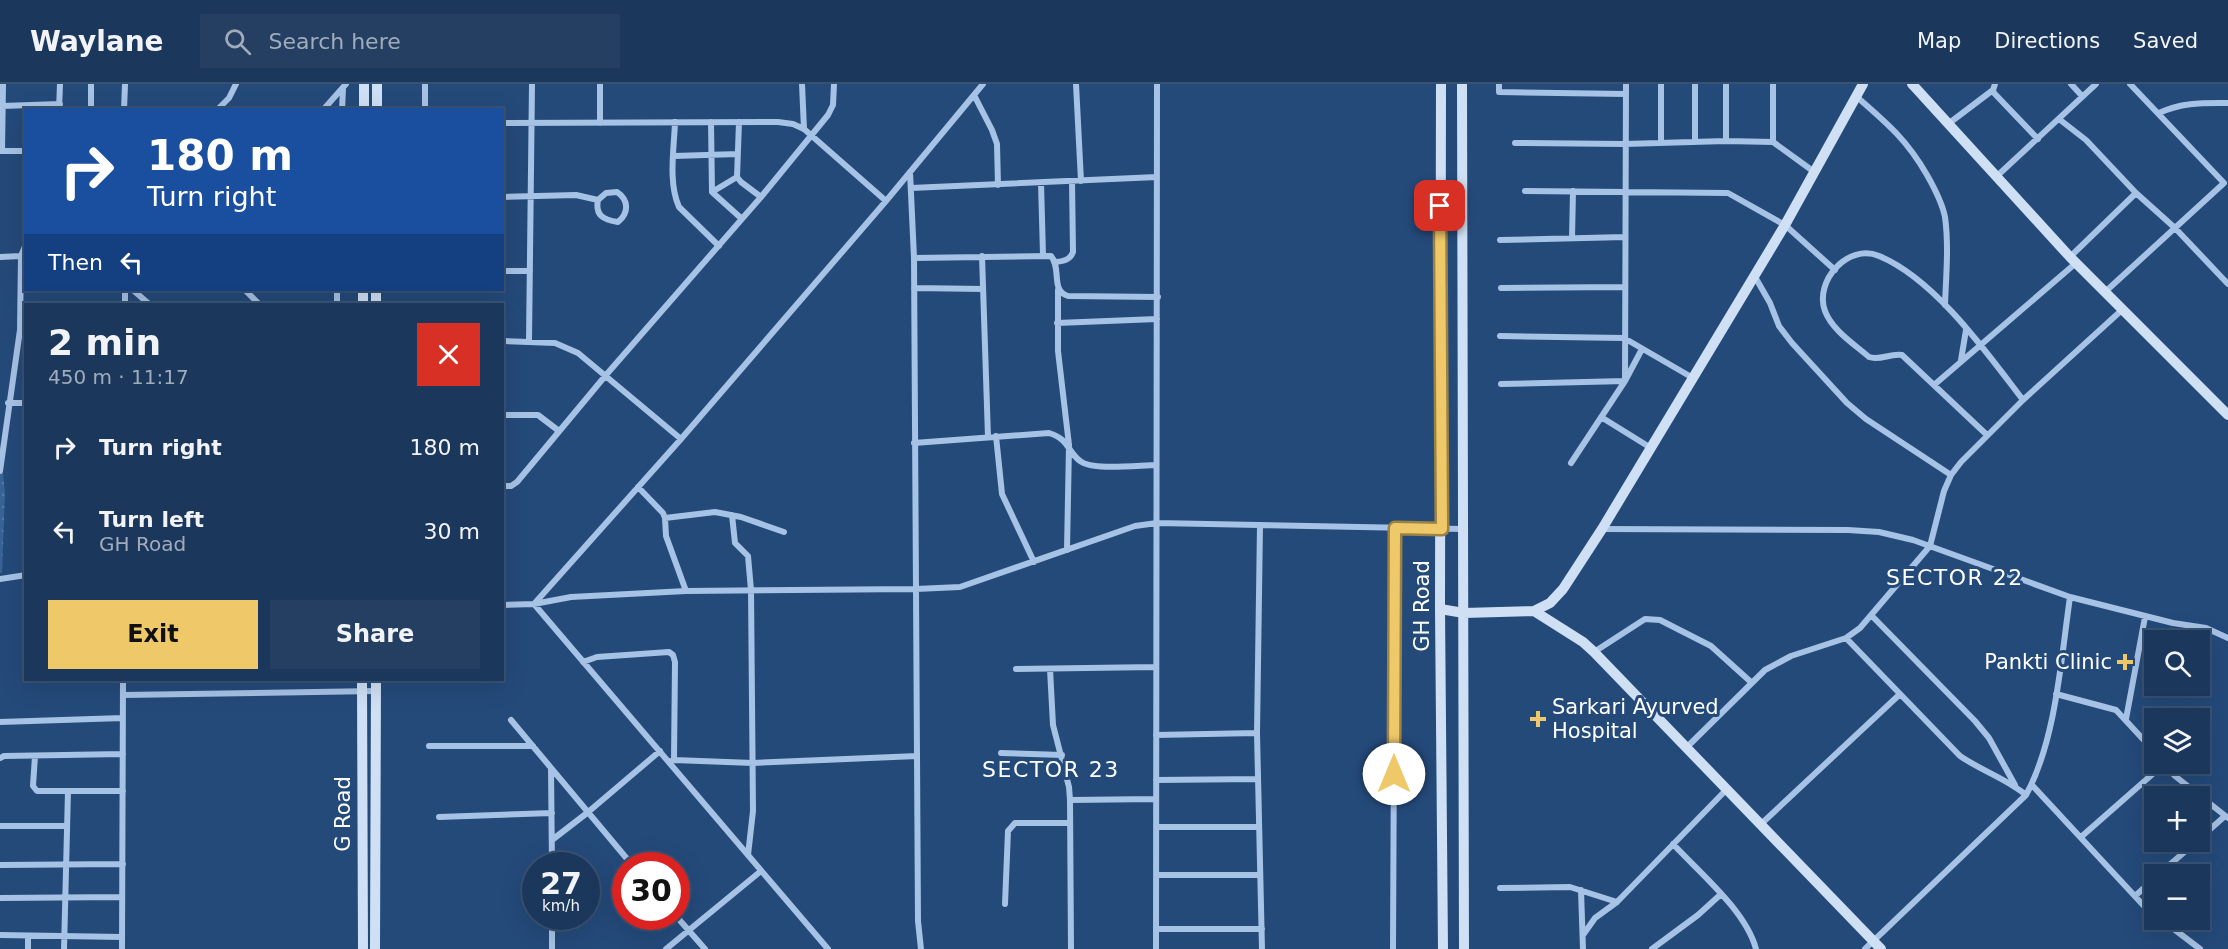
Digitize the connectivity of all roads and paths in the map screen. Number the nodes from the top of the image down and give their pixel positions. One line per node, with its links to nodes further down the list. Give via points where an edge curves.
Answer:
1 (3, 84): 36 (street)
2 (60, 84): 37 (street)
3 (91, 84): 38 (street)
4 (125, 84): 39 (street)
5 (236, 84): 40 (street)
6 (364, 84): 43 (street)
7 (377, 84): 44 (street)
8 (425, 84): 45 (street)
9 (532, 84): 52 (street)
10 (600, 84): 53 (street)
11 (802, 84): 55 (street)
12 (834, 84): 56 (street, via 833,105)
13 (982, 84): 32 (street)
14 (1076, 84): 75 (street)
15 (1157, 84): 73 (street)
16 (1441, 84): 165 (street, GH Road)
17 (1462, 84): 166 (street, GH Road)
18 (1499, 84): 31 (street, via 1499,92)
19 (1626, 84): 31 (street)
20 (1661, 84): 59 (street)
21 (1695, 84): 60 (street)
22 (1726, 84): 58 (street)
23 (1773, 84): 61 (street)
24 (1863, 84): 34 (street)
25 (1912, 84): 54 (street)
26 (2071, 84): 33 (street)
27 (2096, 84): 33 (street)
28 (2130, 84): 46 (street)
29 (344, 86): 41 (street); 42 (street)
30 (1994, 87): 54 (street); 57 (street)
31 (1626, 94): 63 (street)
32 (974, 95): 70 (street); 78 (street, via 997,144)
33 (2082, 96): 47 (street)
34 (1857, 97): 69 (street); 121 (street, via 1905,141 1935,189 1942,206 1946,242)
35 (2228, 103): 46 (street, via 2191,103)
36 (2, 105): 37 (street); 64 (street)
37 (60, 107)
38 (91, 108)
39 (124, 108)
40 (219, 108)
41 (325, 108)
42 (342, 108)
43 (364, 108)
44 (377, 108)
45 (425, 108)
46 (2158, 113): 77 (street)
47 (2059, 119): 57 (street); 84 (street, via 2086,140)
48 (675, 122): 49 (street); 53 (street); 68 (street)
49 (711, 122): 50 (street); 67 (street)
50 (739, 122): 55 (street, via 778,122); 66 (street)
51 (504, 123): 52 (street)
52 (531, 123): 53 (street); 86 (street)
53 (600, 123)
54 (1948, 124): 71 (street)
55 (804, 129): 56 (street)
56 (811, 135): 87 (street); 89 (street)
57 (2038, 139): 71 (street)
58 (1726, 141): 60 (street); 61 (street)
59 (1660, 142): 60 (street); 63 (street)
60 (1695, 142)
61 (1773, 142): 69 (street)
62 (1515, 143): 63 (street)
63 (1625, 144): 82 (street)
64 (1, 151): 65 (street)
65 (24, 151)
66 (738, 154): 67 (street); 72 (street)
67 (710, 155): 68 (street); 83 (street)
68 (674, 156): 96 (street, via 673,187 679,207)
69 (1813, 171): 91 (street)
70 (910, 172): 79 (street); 89 (street)
71 (1997, 176): 103 (street)
72 (737, 177): 83 (street); 87 (street)
73 (1157, 177): 75 (street); 118 (street)
74 (1072, 181): 75 (street); 76 (street); 104 (street, via 1073,252 1067,260)
75 (1081, 182)
76 (1041, 183): 78 (street); 98 (street)
77 (2226, 183): 92 (street)
78 (998, 184): 79 (street)
79 (911, 188): 102 (street)
80 (1525, 191): 81 (street)
81 (1573, 191): 82 (street); 94 (street)
82 (1625, 191): 91 (street, via 1728,193); 93 (street)
83 (712, 192): 90 (street)
84 (2136, 193): 92 (street); 103 (street)
85 (504, 196): 86 (street)
86 (531, 197): 88 (street, via 576,195); 107 (street)
87 (761, 197): 90 (street)
88 (598, 200): 88 (street, via 596,209 607,221 618,222 624,217 626,202 617,192 606,193)
89 (886, 201): 149 (street)
90 (742, 219): 96 (street)
91 (1785, 225): 105 (street); 108 (street)
92 (2175, 228): 109 (street); 117 (street)
93 (1625, 237): 94 (street); 110 (street)
94 (1572, 238): 95 (street)
95 (1500, 240)
96 (719, 246): 134 (street)
97 (24, 249): 100 (street)
98 (1043, 255): 101 (street); 104 (street)
99 (0, 256): 100 (street)
100 (21, 256): 124 (street)
101 (982, 256): 102 (street); 113 (street)
102 (914, 258): 111 (street)
103 (2073, 260): 117 (street); 131 (street)
104 (1056, 262): 114 (street)
105 (1835, 270): 121 (street, via 1851,256 1879,255 1903,269); 138 (street, via 1822,302 1836,328 1869,357 1902,355)
106 (504, 271): 107 (street)
107 (530, 271): 130 (street)
108 (1754, 275): 135 (street); 157 (street, via 1779,326 1847,403)
109 (2228, 284)
110 (1624, 287): 112 (street); 128 (street)
111 (914, 288): 113 (street); 150 (street)
112 (1501, 288)
113 (983, 289): 147 (street)
114 (1058, 290): 118 (street, via 1068,296); 125 (street)
115 (132, 291): 119 (street)
116 (246, 291): 120 (street)
117 (2105, 292): 122 (street)
118 (1158, 297): 123 (street)
119 (147, 303)
120 (258, 303)
121 (1945, 305): 126 (street)
122 (2124, 309): 139 (street); 143 (street)
123 (1157, 319): 125 (street); 155 (street)
124 (23, 320): 140 (street)
125 (1057, 323): 151 (street)
126 (1966, 330): 131 (street); 133 (street)
127 (1500, 336): 128 (street)
128 (1624, 338): 132 (street); 136 (street)
129 (504, 341): 130 (street)
130 (529, 341): 134 (street, via 563,345)
131 (1982, 346): 133 (street); 139 (street)
132 (1642, 349): 135 (street); 136 (street)
133 (1961, 361): 138 (street)
134 (606, 375): 145 (street); 149 (street)
135 (1693, 378): 152 (street)
136 (1625, 381): 137 (street); 144 (street)
137 (1501, 384)
138 (1934, 385): 146 (street)
139 (2023, 400): 146 (street)
140 (8, 403): 141 (street); 153 (street)
141 (24, 403)
142 (504, 414): 145 (street, via 538,415)
143 (2228, 415)
144 (1601, 417): 152 (street); 154 (street)
145 (559, 431): 158 (street, via 517,482)
146 (1987, 435): 157 (street)
147 (988, 436): 148 (street); 150 (street)
148 (996, 436): 151 (street, via 1049,433); 171 (street, via 1002,494)
149 (681, 439): 159 (street)
150 (914, 443): 174 (street)
151 (1069, 445): 155 (street, via 1078,459 1090,466); 170 (street)
152 (1651, 448): 167 (street)
153 (1, 451): 156 (street)
154 (1571, 463)
155 (1156, 465): 162 (street)
156 (0, 471)
157 (1951, 475): 169 (street)
158 (504, 486)
159 (638, 487): 161 (street); 178 (street)
160 (732, 514): 161 (street, via 703,512); 168 (street); 175 (street, via 735,543 748,556)
161 (665, 518): 176 (street, via 666,536)
162 (1157, 523): 163 (street); 170 (street, via 1135,526); 189 (street)
163 (1260, 525): 164 (street); 204 (street)
164 (1395, 528): 165 (street); 293 (street)
165 (1442, 529): 166 (street); 180 (street, GH Road)
166 (1462, 529): 182 (street, GH Road)
167 (1602, 529): 169 (street, via 1848,530 1879,532); 181 (street, via 1563,589 1550,603)
168 (784, 532)
169 (1930, 546): 177 (street); 183 (street)
170 (1067, 550): 171 (street)
171 (1034, 562): 174 (street, via 960,587)
172 (24, 575): 173 (street)
173 (0, 579)
174 (916, 589): 175 (street); 215 (street)
175 (751, 590): 176 (street); 218 (street)
176 (686, 591): 178 (street, via 571,597)
177 (2070, 597): 184 (street); 197 (street)
178 (534, 604): 179 (street); 188 (street)
179 (504, 605)
180 (1440, 609): 182 (street); 294 (street, GH Road)
181 (1534, 611): 182 (street); 187 (street)
182 (1464, 613): 295 (street, GH Road)
183 (1871, 615): 185 (street); 225 (street, via 1975,721)
184 (2145, 617): 186 (street, via 2206,628); 201 (street)
185 (1846, 638): 194 (street, via 1791,656 1765,670); 199 (street)
186 (2228, 638)
187 (1594, 652): 194 (street, via 1645,619 1660,620 1711,646); 209 (street)
188 (583, 662): 210 (street); 217 (street, via 605,656 669,652 673,655)
189 (1156, 667): 191 (street); 205 (street)
190 (1016, 669): 191 (street)
191 (1050, 669): 213 (street, via 1053,724)
192 (123, 681): 198 (street)
193 (362, 681): 196 (street, G Road)
194 (1752, 683): 209 (street)
195 (376, 685): 196 (street); 284 (street, G Road)
196 (362, 691): 198 (street); 283 (street, G Road)
197 (2056, 694): 201 (street, via 2116,710); 224 (street)
198 (123, 695): 200 (street)
199 (1899, 695): 225 (street, via 1960,756); 237 (street)
200 (123, 718): 203 (street); 212 (street)
201 (2126, 719): 206 (street)
202 (511, 720): 208 (street)
203 (0, 722)
204 (1257, 733): 205 (street); 222 (street)
205 (1156, 735): 223 (street)
206 (2144, 740)
207 (429, 746): 208 (street)
208 (533, 746): 219 (street)
209 (1686, 748): 226 (street)
210 (660, 752): 217 (street); 233 (street)
211 (1001, 753): 213 (street)
212 (123, 754): 214 (street); 228 (street)
213 (1062, 755): 231 (street)
214 (35, 756): 216 (street); 227 (street, via 34,789)
215 (917, 756): 218 (street); 289 (street)
216 (0, 758)
217 (672, 761): 218 (street); 249 (street)
218 (753, 763): 249 (street)
219 (551, 769): 232 (street); 233 (street)
220 (2153, 774): 243 (street)
221 (2173, 774): 235 (street)
222 (1258, 779): 223 (street); 241 (street)
223 (1156, 780): 230 (street)
224 (2032, 785): 229 (street); 243 (street)
225 (2016, 786): 229 (street)
226 (1726, 790): 237 (street); 245 (street)
227 (68, 791): 228 (street); 239 (street)
228 (123, 791): 250 (street)
229 (2026, 795): 279 (street)
230 (1156, 799): 231 (street); 240 (street)
231 (1070, 801): 236 (street)
232 (552, 813): 234 (street); 244 (street)
233 (587, 813): 244 (street); 247 (street)
234 (439, 817)
235 (2226, 817): 242 (street)
236 (1070, 823): 266 (street, via 1010,826); 290 (street)
237 (1761, 825): 279 (street)
238 (0, 826): 239 (street)
239 (67, 826): 253 (street)
240 (1156, 827): 241 (street); 255 (street)
241 (1259, 827): 256 (street)
242 (2210, 830)
243 (2081, 837): 261 (street)
244 (552, 840): 246 (street)
245 (1673, 844): 260 (street); 265 (street)
246 (552, 852)
247 (621, 852)
248 (2184, 852): 251 (street)
249 (748, 855): 254 (street)
250 (123, 864): 253 (street); 263 (street)
251 (2170, 864)
252 (0, 865): 253 (street)
253 (66, 865): 262 (street)
254 (761, 871): 268 (street); 288 (street)
255 (1156, 875): 256 (street); 269 (street)
256 (1260, 875): 270 (street)
257 (1500, 888): 259 (street)
258 (2144, 888): 261 (street)
259 (1581, 890): 265 (street); 274 (street)
260 (1720, 895): 297 (street); 298 (street, via 1743,920)
261 (2135, 896): 267 (street)
262 (65, 897): 263 (street); 264 (street); 277 (street)
263 (123, 897): 278 (street)
264 (0, 898)
265 (1617, 902): 274 (street, via 1595,918)
266 (1005, 904)
267 (2144, 904)
268 (690, 928)
269 (1156, 929): 270 (street); 291 (street)
270 (1262, 929): 292 (street)
271 (552, 930): 285 (street)
272 (688, 930): 286 (street); 287 (street)
273 (2175, 930): 299 (street)
274 (1583, 934): 296 (street)
275 (0, 935): 276 (street)
276 (28, 936): 277 (street); 280 (street)
277 (64, 936): 278 (street); 281 (street)
278 (122, 937): 282 (street)
279 (1874, 947)
280 (28, 949)
281 (64, 949)
282 (122, 949)
283 (363, 949)
284 (375, 949)
285 (552, 949)
286 (666, 949)
287 (705, 949)
288 (828, 949)
289 (921, 949)
290 (1071, 949)
291 (1156, 949)
292 (1262, 949)
293 (1393, 949)
294 (1443, 949)
295 (1464, 949)
296 (1583, 949)
297 (1652, 949)
298 (1756, 949)
299 (2200, 949)

